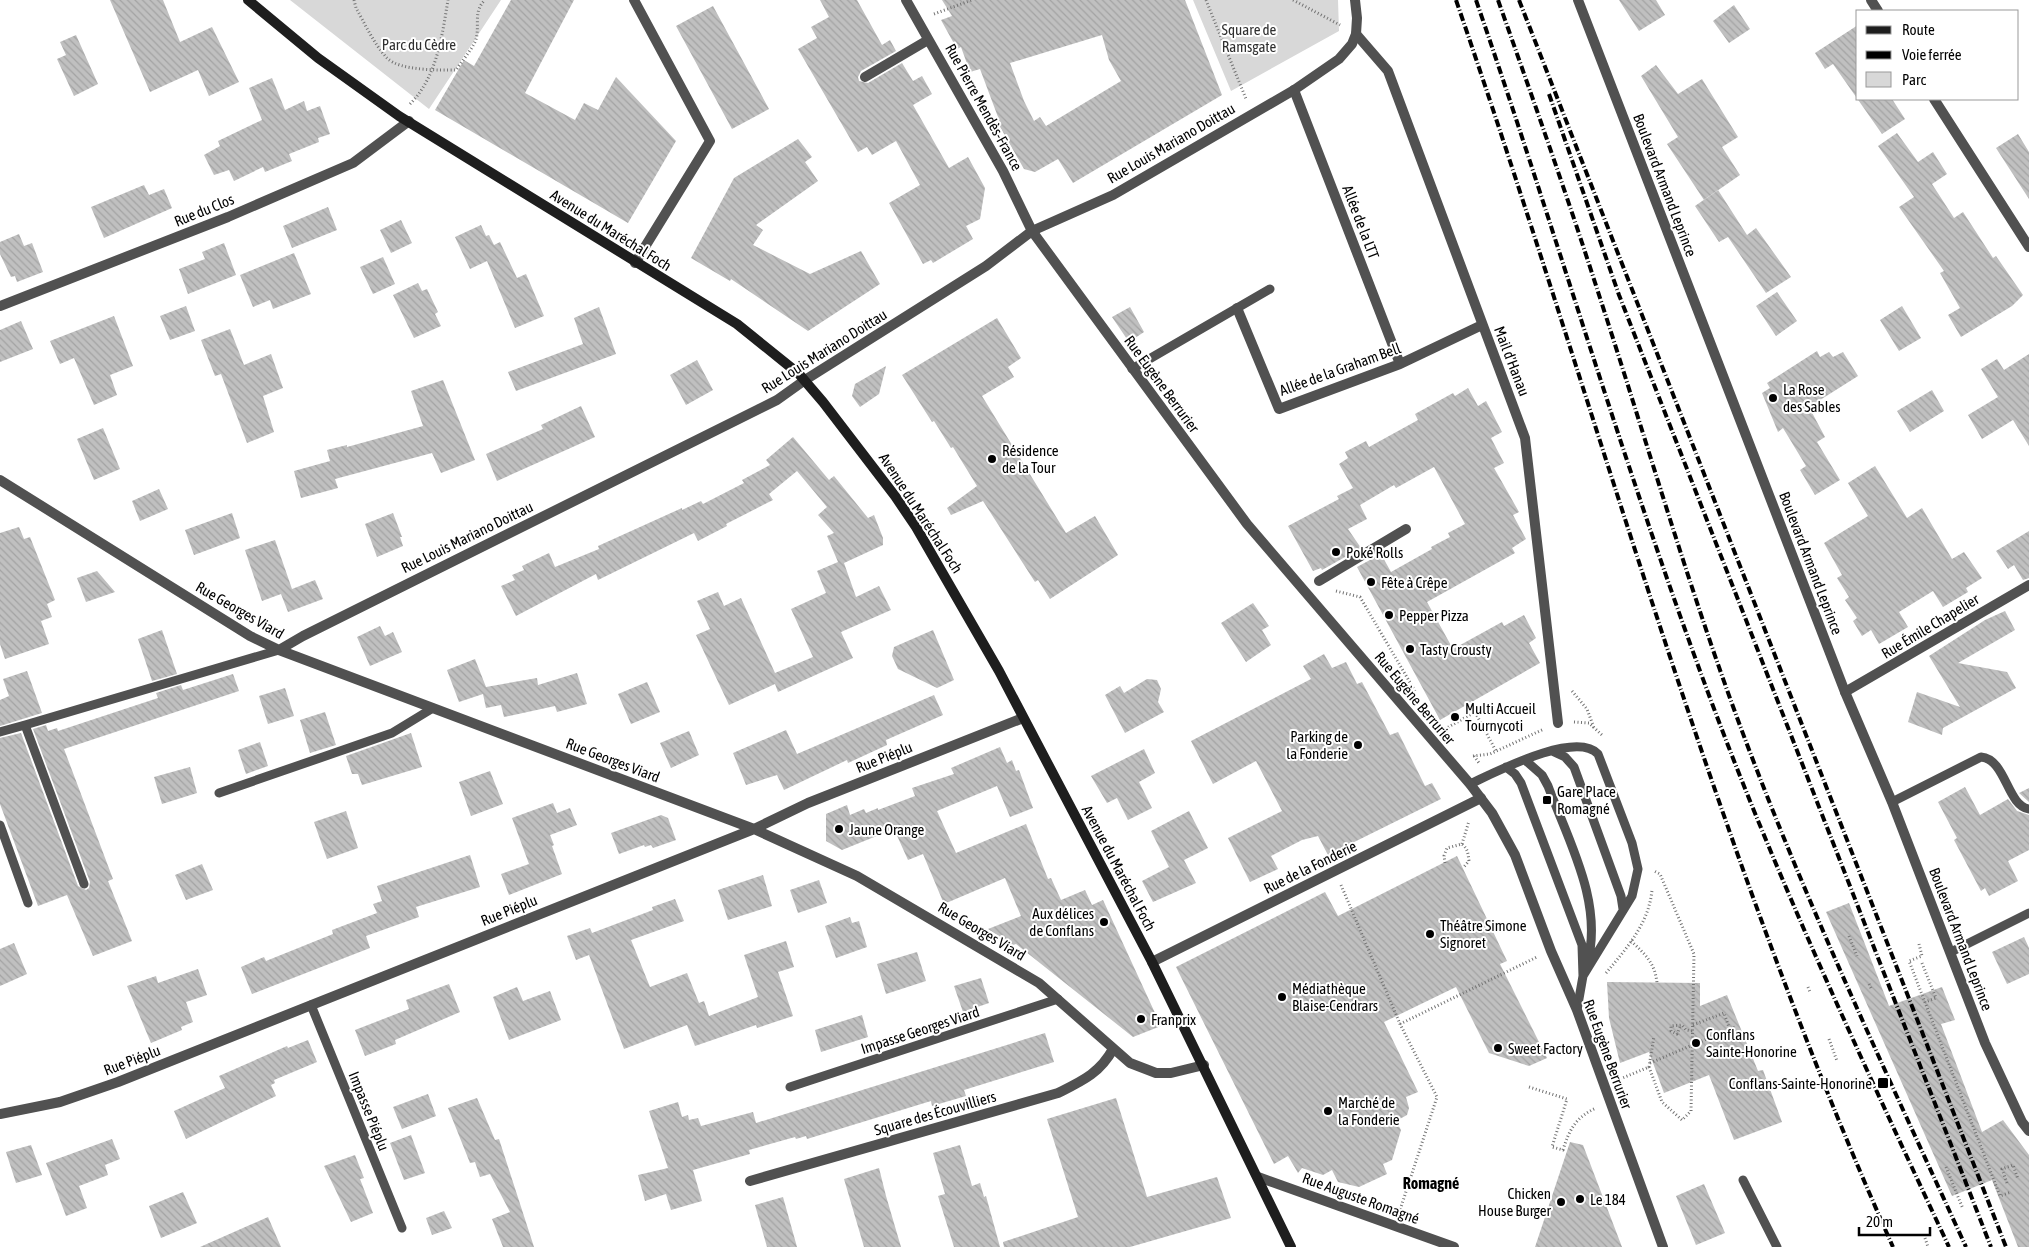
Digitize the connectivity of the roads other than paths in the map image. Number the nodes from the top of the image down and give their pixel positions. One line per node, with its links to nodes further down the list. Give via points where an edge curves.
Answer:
1 (248, 0): 11 (main road, Avenue du Maréchal Foch, via 318,58)
2 (634, 0): 14 (street, via 710,141)
3 (906, 0): 7 (street, Rue Pierre Mendès-France)
4 (1354, 0): 6 (street)
5 (1578, 0): 27 (street, Boulevard Armand Leprince)
6 (1356, 34): 9 (street, Rue Louis Mariano Doittau, via 1352,44 1338,59); 18 (street, Mail d'Hanau, via 1388,71)
7 (928, 40): 8 (street); 12 (street, Rue Pierre Mendès-France, via 1003,171)
8 (865, 77)
9 (1294, 90): 12 (street, Rue Louis Mariano Doittau, via 1113,195); 19 (street, Allée de la LTT)
10 (1935, 100): 13 (street)
11 (409, 121): 14 (main road, Avenue du Maréchal Foch); 16 (street, Rue du Clos, via 352,163 228,217)
12 (1032, 231): 20 (street, Rue Eugène Berrurier); 21 (street, Rue Louis Mariano Doittau, via 986,266)
13 (2029, 247)
14 (635, 263): 21 (main road, Avenue du Maréchal Foch, via 737,324)
15 (1270, 289): 17 (lane)
16 (0, 306)
17 (1237, 308): 19 (street, Allée de la Graham Bell, via 1279,408); 20 (lane)
18 (1482, 325): 19 (street, Allée de la Graham Bell); 30 (street, Mail d'Hanau, via 1525,438)
19 (1400, 364)
20 (1132, 369): 36 (street, Rue Eugène Berrurier, via 1247,524)
21 (805, 380): 26 (street, Rue Louis Mariano Doittau, via 776,400); 29 (main road, Avenue du Maréchal Foch, via 916,527)
22 (0, 480): 26 (street, Rue Georges Viard, via 250,636)
23 (1406, 529): 24 (street)
24 (1319, 580)
25 (2029, 585): 27 (street, Rue Émile Chapelier)
26 (279, 650): 28 (street, Rue Georges Viard); 31 (lane)
27 (1845, 692): 39 (street, Boulevard Armand Leprince)
28 (433, 708): 37 (lane, via 392,733); 42 (street, Rue Georges Viard)
29 (1023, 718): 42 (street, Rue Piéplu, via 808,804); 48 (main road, Avenue du Maréchal Foch)
30 (1558, 723)
31 (25, 724): 32 (lane); 43 (lane)
32 (0, 732)
33 (1552, 752): 34 (lane); 45 (lane, via 1566,757 1574,767 1622,896); 45 (lane, via 1576,746 1593,749 1598,754 1637,864 1634,891)
34 (1525, 760): 35 (lane); 49 (lane, via 1542,775 1548,786 1590,903 1593,944)
35 (1506, 767): 36 (lane); 49 (lane, via 1521,783 1582,945)
36 (1470, 784): 38 (street, Rue Eugène Berrurier)
37 (219, 793)
38 (1480, 798): 48 (street, Rue de la Fonderie); 52 (street, Rue Eugène Berrurier, via 1504,832 1515,855)
39 (1892, 802): 40 (lane, via 1981,757 1987,757 1996,765 2018,802); 47 (street, Boulevard Armand Leprince)
40 (2029, 809)
41 (0, 825): 44 (lane)
42 (754, 829): 50 (street, Rue Georges Viard, via 857,876 1039,983); 51 (street, Rue Piéplu)
43 (84, 884)
44 (28, 903)
45 (1623, 909): 49 (lane)
46 (2029, 913): 47 (lane)
47 (1951, 952): 57 (street, Boulevard Armand Leprince, via 1985,1043)
48 (1152, 962): 54 (main road, Avenue du Maréchal Foch)
49 (1583, 976): 52 (lane)
50 (1058, 998): 53 (street, Rue Georges Viard); 55 (lane, Impasse Georges Viard)
51 (311, 1005): 56 (street, Rue Piéplu, via 118,1082 60,1102); 61 (lane, Impasse Piéplu)
52 (1576, 1010): 64 (street, Rue Eugène Berrurier)
53 (1113, 1049): 54 (street, Rue Georges Viard, via 1130,1062 1156,1073); 60 (street, Square des Écouvilliers, via 1105,1064 1089,1077 1058,1093)
54 (1204, 1065): 58 (main road, Avenue du Maréchal Foch)
55 (790, 1087)
56 (0, 1114)
57 (2029, 1131)
58 (1258, 1177): 62 (main road, Avenue du Maréchal Foch); 63 (street, Rue Auguste Romagné)
59 (1743, 1180): 65 (lane)
60 (750, 1181)
61 (402, 1228)
62 (1291, 1247)
63 (1454, 1247)
64 (1663, 1247)
65 (1776, 1247)

